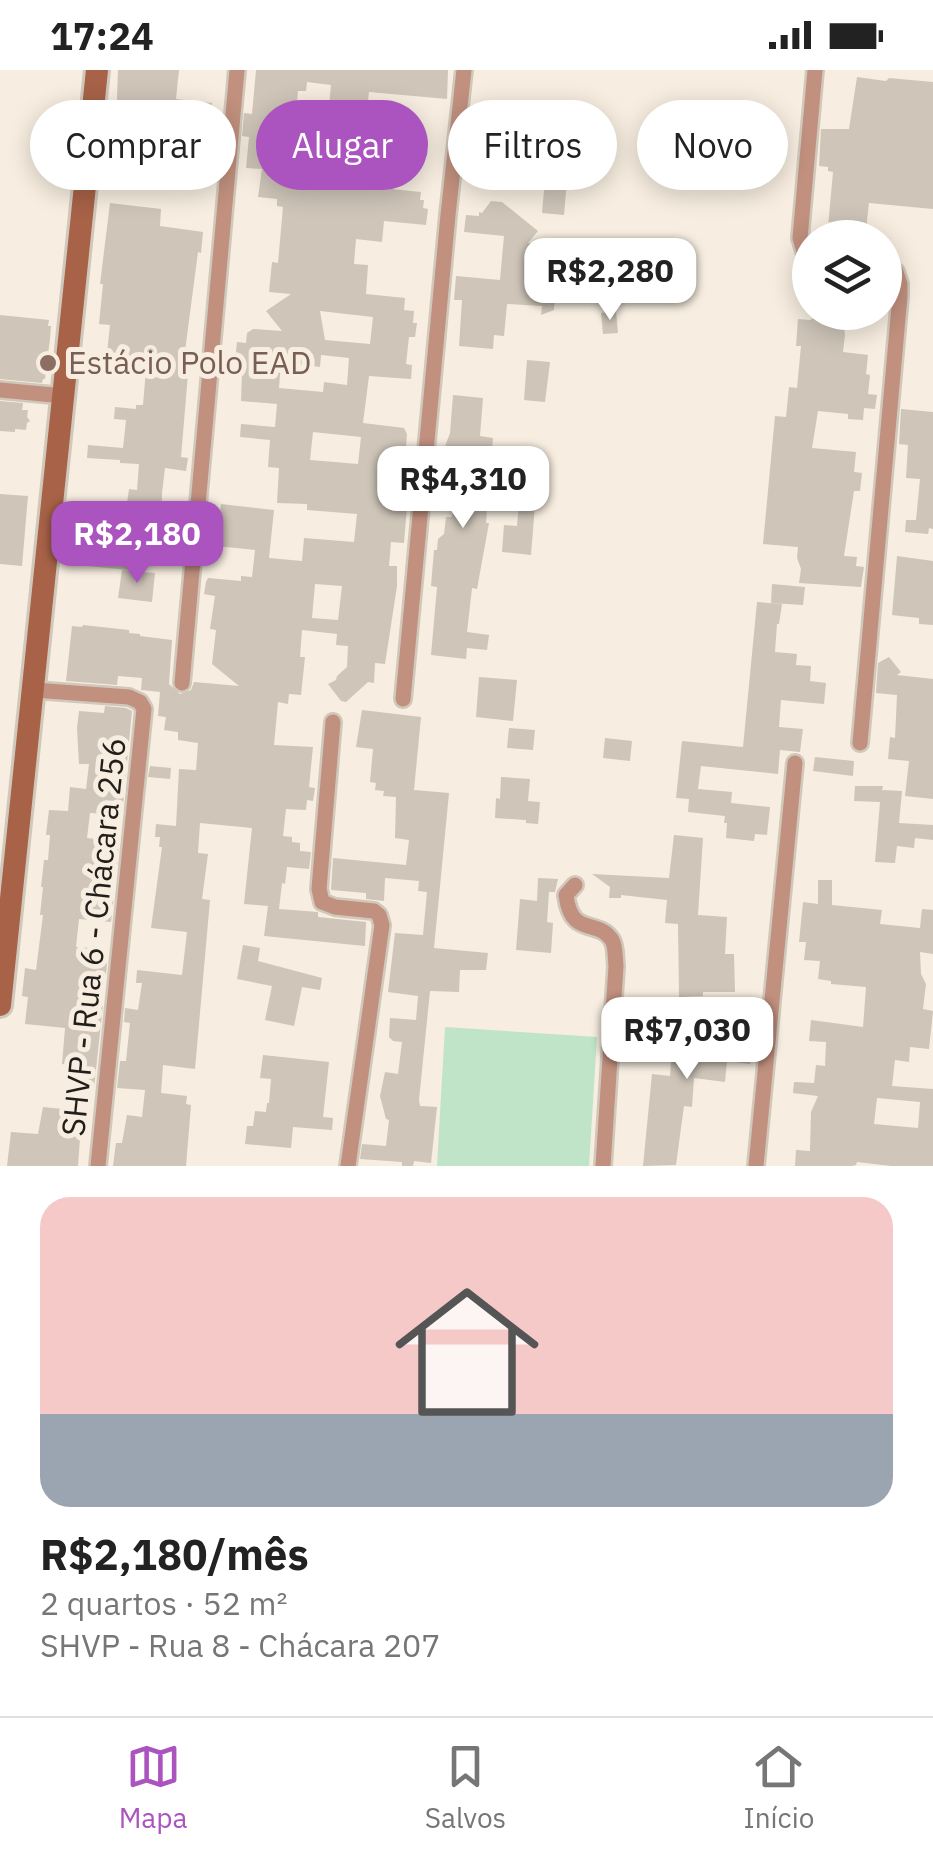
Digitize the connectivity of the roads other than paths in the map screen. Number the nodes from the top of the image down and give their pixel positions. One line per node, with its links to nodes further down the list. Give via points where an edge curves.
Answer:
1 (97, 70): 8 (street)
2 (237, 70): 9 (street)
3 (464, 70): 11 (street)
4 (815, 70): 5 (street)
5 (802, 220)
6 (897, 330): 13 (street)
7 (0, 390): 8 (street)
8 (64, 396): 10 (street)
9 (182, 683)
10 (34, 690): 16 (street); 18 (street, SHVP - Rua 6 - Chácara 256, via 129,698 144,709)
11 (403, 699)
12 (333, 722): 19 (street, via 320,898 374,911 382,925)
13 (860, 743)
14 (795, 762): 21 (street)
15 (574, 885): 20 (street, via 566,895 574,919 608,935 614,946)
16 (5, 914): 17 (street)
17 (0, 1005)
18 (98, 1166)
19 (348, 1166)
20 (603, 1166)
21 (756, 1166)

